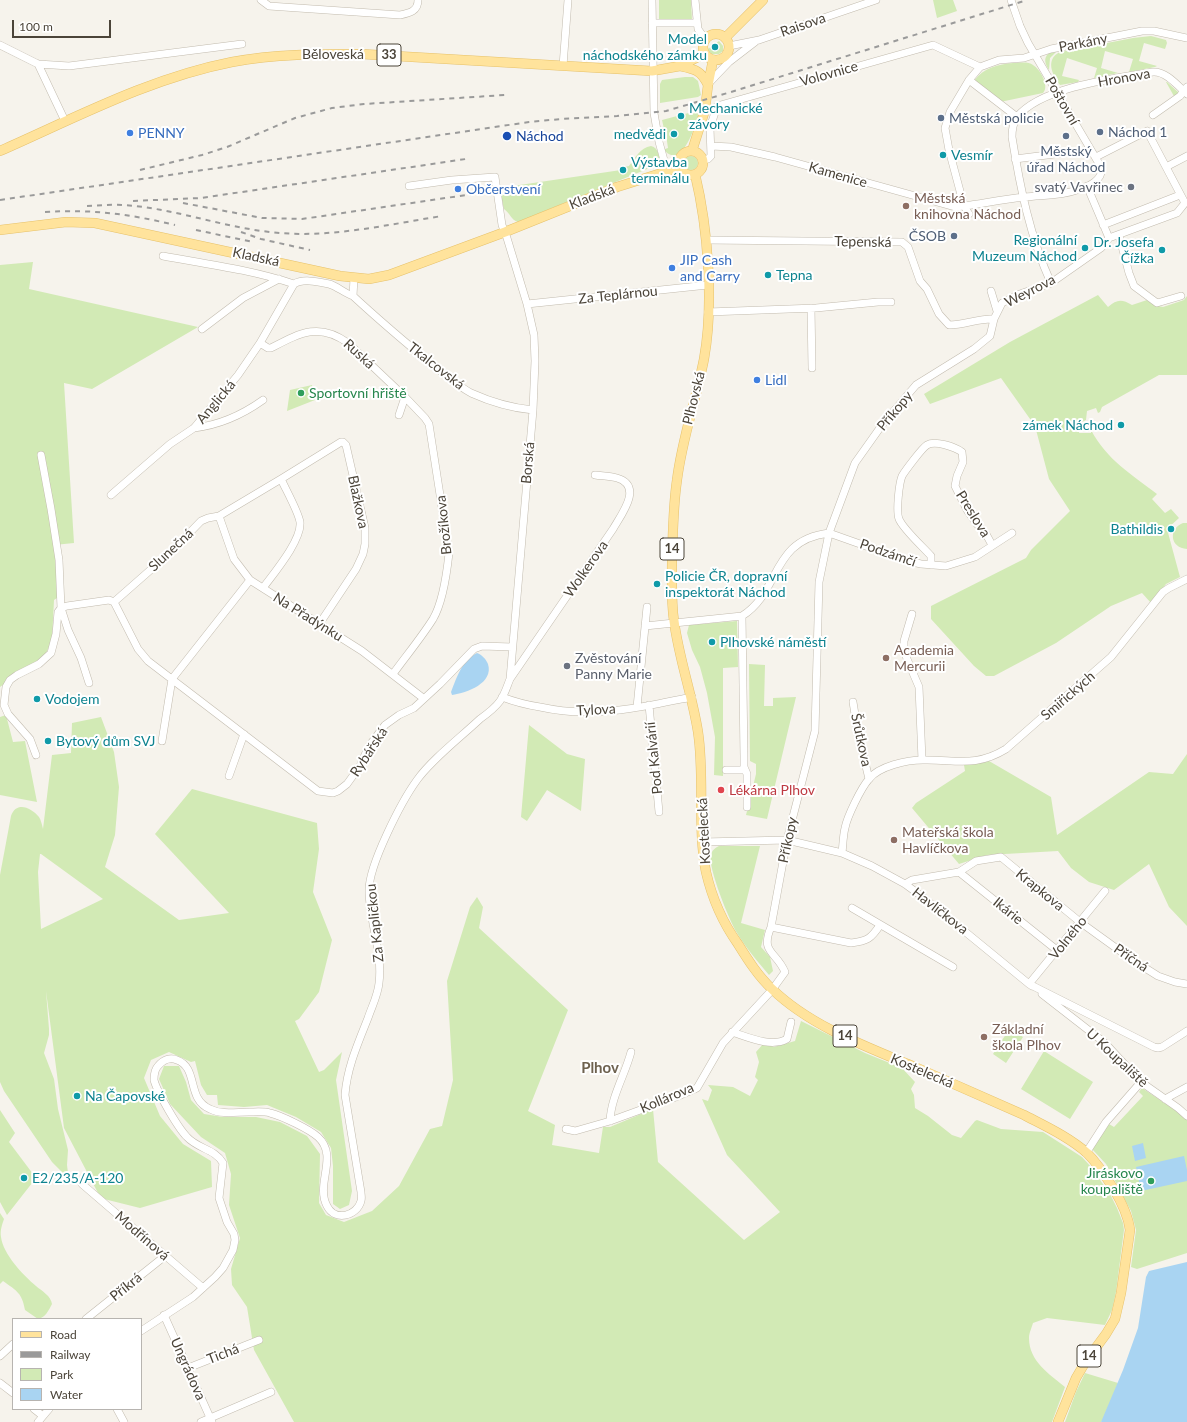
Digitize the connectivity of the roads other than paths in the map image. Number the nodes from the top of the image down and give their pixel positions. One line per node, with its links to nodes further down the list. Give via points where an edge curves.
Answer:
1 (261, 0): 2 (street, via 269,6 400,15 412,12 418,6)
2 (418, 0)
3 (568, 0): 21 (street)
4 (652, 0): 9 (street)
5 (695, 0): 10 (street)
6 (763, 0): 14 (main road)
7 (876, 0): 13 (street, Raisova)
8 (1011, 0): 18 (street, Poštovní, via 1020,26)
9 (652, 23): 10 (street); 24 (street)
10 (697, 23): 12 (street)
11 (1187, 38): 18 (street, Parkány, via 1142,31)
12 (705, 39): 14 (main road, via 713,34 722,35); 17 (main road, via 702,46)
13 (759, 40): 14 (street, Raisova); 26 (street, via 729,62)
14 (727, 42): 19 (main road, via 729,51 723,59)
15 (242, 44): 20 (street, via 69,66)
16 (0, 45): 20 (street)
17 (704, 54): 19 (main road); 22 (main road, Běloveská / 33)
18 (1035, 54): 23 (street, Parkány, via 999,60); 28 (street, Poštovní)
19 (713, 60): 26 (main road)
20 (38, 64): 31 (street)
21 (563, 66): 24 (main road, Běloveská / 33); 31 (main road, Běloveská / 33, via 367,54 313,53 280,56 232,62 193,72 132,93)
22 (680, 66): 24 (main road, Běloveská / 33); 26 (main road, via 698,71)
23 (980, 67): 25 (street); 32 (street, Volovnice, via 933,45 717,106 710,128)
24 (652, 71): 42 (street, via 654,113)
25 (970, 80): 30 (street); 48 (street, via 950,112 945,128)
26 (708, 85): 34 (main road, via 705,110)
27 (1186, 91): 28 (street, Hronova, via 1160,72 1153,72); 29 (street)
28 (1057, 92): 30 (street, Hronova, via 1030,106); 37 (street, Poštovní)
29 (1153, 115)
30 (1017, 117): 38 (street, via 1012,132)
31 (66, 121): 33 (main road, Běloveská / 33)
32 (711, 147): 39 (street, via 710,157); 48 (street, Kamenice, via 731,147 949,205)
33 (0, 151)
34 (692, 151): 39 (main road, via 699,154); 40 (main road, via 682,155)
35 (1063, 154): 38 (street)
36 (1187, 156): 41 (street)
37 (1096, 157): 41 (street, via 1146,131); 45 (street, via 1101,174)
38 (1015, 159): 47 (street)
39 (702, 160): 43 (main road, via 701,168)
40 (681, 167): 42 (main road, Kladská); 43 (main road, via 688,174)
41 (1166, 167): 46 (street)
42 (667, 171): 51 (main road, Kladská)
43 (695, 174): 55 (main road, Plhovská / 14)
44 (409, 186): 51 (street, Borská, via 452,180 495,181)
45 (1087, 186): 47 (street, Kamenice, via 1069,192); 50 (street)
46 (1180, 195): 50 (street); 53 (street, via 1185,204 1177,213)
47 (1023, 197): 48 (street, Kamenice); 59 (street, via 1041,260)
48 (964, 206): 49 (street)
49 (969, 214)
50 (1103, 225): 54 (street)
51 (504, 228): 57 (main road, Kladská, via 389,275 370,279); 66 (street, Borská)
52 (0, 230): 57 (main road, Kladská, via 66,222 95,223)
53 (1119, 235): 54 (street); 64 (street, via 1134,286 1157,303)
54 (1109, 238): 59 (street, Weyrova, via 1101,248)
55 (706, 240): 61 (main road, Plhovská / 14); 70 (street, Tepenská, via 902,242 908,247 920,281 927,288 939,314 950,325)
56 (163, 256): 58 (street, Tkalcovská)
57 (354, 278): 63 (street)
58 (280, 279): 60 (street, Tkalcovská); 71 (street, via 243,298)
59 (1051, 283): 69 (street, Weyrova, via 1002,303)
60 (294, 284): 63 (street, Tkalcovská, via 301,280 330,284); 72 (street, Anglická)
61 (708, 286): 66 (street, Za Teplárnou); 68 (main road, Plhovská / 14)
62 (991, 291): 69 (street)
63 (353, 296): 76 (street, Tkalcovská, via 470,392 493,402)
64 (1181, 296)
65 (891, 302): 67 (street)
66 (527, 304): 76 (street, Borská, via 534,335)
67 (811, 308): 68 (street); 73 (street)
68 (708, 312): 98 (main road, Plhovská / 14, via 699,385 684,437 674,502)
69 (997, 312): 70 (street, Weyrova)
70 (994, 319): 86 (street, Příkopy, via 990,336 974,349 916,385 882,425 855,463)
71 (202, 329)
72 (260, 343): 74 (street, Ruská, via 271,348 302,333 311,331 334,334 348,343); 78 (street, Anglická, via 238,375)
73 (812, 368)
74 (405, 397): 77 (street); 81 (street, Ruská, via 429,424)
75 (263, 400): 78 (street, via 247,411 219,423)
76 (533, 410): 101 (street, Borská)
77 (399, 415)
78 (194, 428): 84 (street, Anglická, via 170,444)
79 (343, 442): 83 (street, Slunečná); 99 (street, Blažkova, via 346,445 365,528 365,544 356,569)
80 (42, 455): 95 (street, via 59,560)
81 (435, 458): 102 (street, Brožíkova, via 449,552 444,590 434,618)
82 (595, 475): 104 (street, Wolkerova, via 617,478 626,483 631,495 628,504)
83 (281, 480): 85 (street, Slunečná); 92 (street, via 298,516 300,529 291,548)
84 (111, 495)
85 (218, 516): 91 (street, Na Přadýnku, via 234,559); 93 (street, Slunečná, via 201,521 172,551)
86 (829, 533): 89 (street, Podzámčí, via 908,561); 97 (street, via 816,534 791,550 779,564 758,602); 122 (street, Příkopy, via 819,582 814,731)
87 (1012, 533): 88 (street, Podzámčí)
88 (992, 545): 89 (street, Podzámčí, via 963,562 946,566); 89 (street, Preslova, via 967,510 955,486 963,462 962,452 948,445 927,445 902,478 897,512 901,522 931,556)
89 (930, 565)
90 (1187, 579): 115 (street, Smiřických, via 1163,592 1111,657 1006,750 974,762)
91 (250, 580): 92 (street, Na Přadýnku); 103 (street)
92 (264, 588): 99 (street, Na Přadýnku)
93 (114, 602): 95 (street, via 109,600); 103 (street, Rybářská, via 141,653)
94 (647, 607): 100 (street)
95 (61, 608): 105 (street); 114 (street, via 58,612 51,653 39,664 17,675 6,687 4,705 8,714 30,739)
96 (912, 614): 115 (street, via 904,648 919,687)
97 (742, 616): 98 (street); 117 (street)
98 (674, 622): 100 (street); 107 (main road, 14)
99 (320, 623): 102 (street, Na Přadýnku)
100 (645, 626): 111 (street)
101 (512, 647): 104 (street, Borská); 108 (street, Rybářská, via 482,646 474,649)
102 (393, 674): 108 (street, Na Přadýnku)
103 (172, 679): 112 (street, Rybářská); 113 (street)
104 (510, 679): 106 (street, Borská)
105 (89, 683)
106 (502, 697): 111 (street, Tylova, via 522,704 568,712); 150 (street, Za Kapličkou, via 417,780 403,802 370,877 369,891 377,946 379,983 352,1060 345,1096 362,1200 354,1212 346,1216 338,1215 326,1206 324,1185 328,1157 320,1139 269,1112 231,1113 203,1106 197,1098 188,1067 175,1059 161,1062 156,1069 154,1078 157,1089 187,1138 199,1147 216,1154 223,1163 219,1198 235,1240 233,1250 222,1268)
107 (692, 697): 110 (street, Tylova); 123 (main road, Kostelecká / 14, via 701,760)
108 (423, 698): 112 (street, Rybářská, via 414,708 385,725 369,746 360,766 347,784 332,793 318,791)
109 (853, 702): 119 (street, Šrůtkova)
110 (649, 705): 111 (street, Tylova); 121 (street, Pod Kalvárií)
111 (637, 707)
112 (244, 734): 118 (street)
113 (162, 741)
114 (36, 755)
115 (922, 760): 119 (street, Smiřických, via 898,763)
116 (726, 770): 117 (street)
117 (746, 770): 120 (street)
118 (229, 776)
119 (869, 778): 124 (street, via 845,828)
120 (747, 807)
121 (659, 812)
122 (787, 840): 123 (street, Havlíčkova); 124 (street, Havlíčkova); 131 (street, Příkopy)
123 (702, 842): 136 (main road, Kostelecká / 14, via 709,882 720,914 746,957)
124 (842, 853): 126 (street, Havlíčkova)
125 (959, 872): 126 (street, via 912,880); 129 (street, Krapkova, via 976,861 1001,857); 132 (street, Ikárie)
126 (905, 884): 134 (street, Havlíčkova)
127 (1105, 891): 129 (street, Volného)
128 (852, 908): 130 (street)
129 (1080, 922): 132 (street, Volného); 135 (street, Příčná, via 1158,976)
130 (880, 925): 131 (street, via 870,938 851,943); 133 (street)
131 (770, 927): 136 (street, Příkopy, via 767,947 785,972)
132 (1058, 950): 134 (street, Volného)
133 (953, 967)
134 (1029, 984): 138 (street, Havlíčkova, via 1154,1047 1162,1047); 141 (street, U Koupaliště, via 1105,1044)
135 (1187, 984)
136 (772, 990): 139 (street, Kollárova); 147 (main road, Kostelecká / 14, via 825,1027 1024,1115)
137 (791, 1022): 139 (street, via 787,1039 782,1041 770,1042)
138 (1187, 1031)
139 (732, 1032): 145 (street, Kollárova, via 697,1088)
140 (631, 1052): 145 (street, via 613,1103)
141 (1141, 1082): 143 (street, U Koupaliště); 147 (street, via 1106,1122)
142 (1187, 1087): 143 (street)
143 (1165, 1099): 144 (street, U Koupaliště)
144 (1187, 1116)
145 (610, 1121): 146 (street, Kollárova, via 575,1131)
146 (566, 1129)
147 (1086, 1153): 169 (main road, Kostelecká / 14, via 1107,1178 1123,1206 1129,1222 1130,1238 1122,1293 1115,1319 1076,1378)
148 (82, 1184): 149 (street, Modřínová)
149 (165, 1256): 150 (street, Modřínová); 152 (street, Příkrá)
150 (203, 1288): 151 (street)
151 (164, 1315): 153 (street); 157 (street, Ungrádova)
152 (87, 1318)
153 (142, 1330)
154 (259, 1340): 157 (street, Tichá)
155 (12, 1345): 156 (street)
156 (0, 1356)
157 (188, 1368): 165 (street, Ungrádova)
158 (0, 1383): 159 (street)
159 (12, 1392)
160 (271, 1392): 165 (street)
161 (35, 1410): 164 (street)
162 (48, 1410): 164 (street)
163 (118, 1410): 167 (street)
164 (43, 1416): 166 (street)
165 (211, 1420): 168 (street)
166 (38, 1422)
167 (124, 1422)
168 (201, 1422)
169 (1058, 1422)

